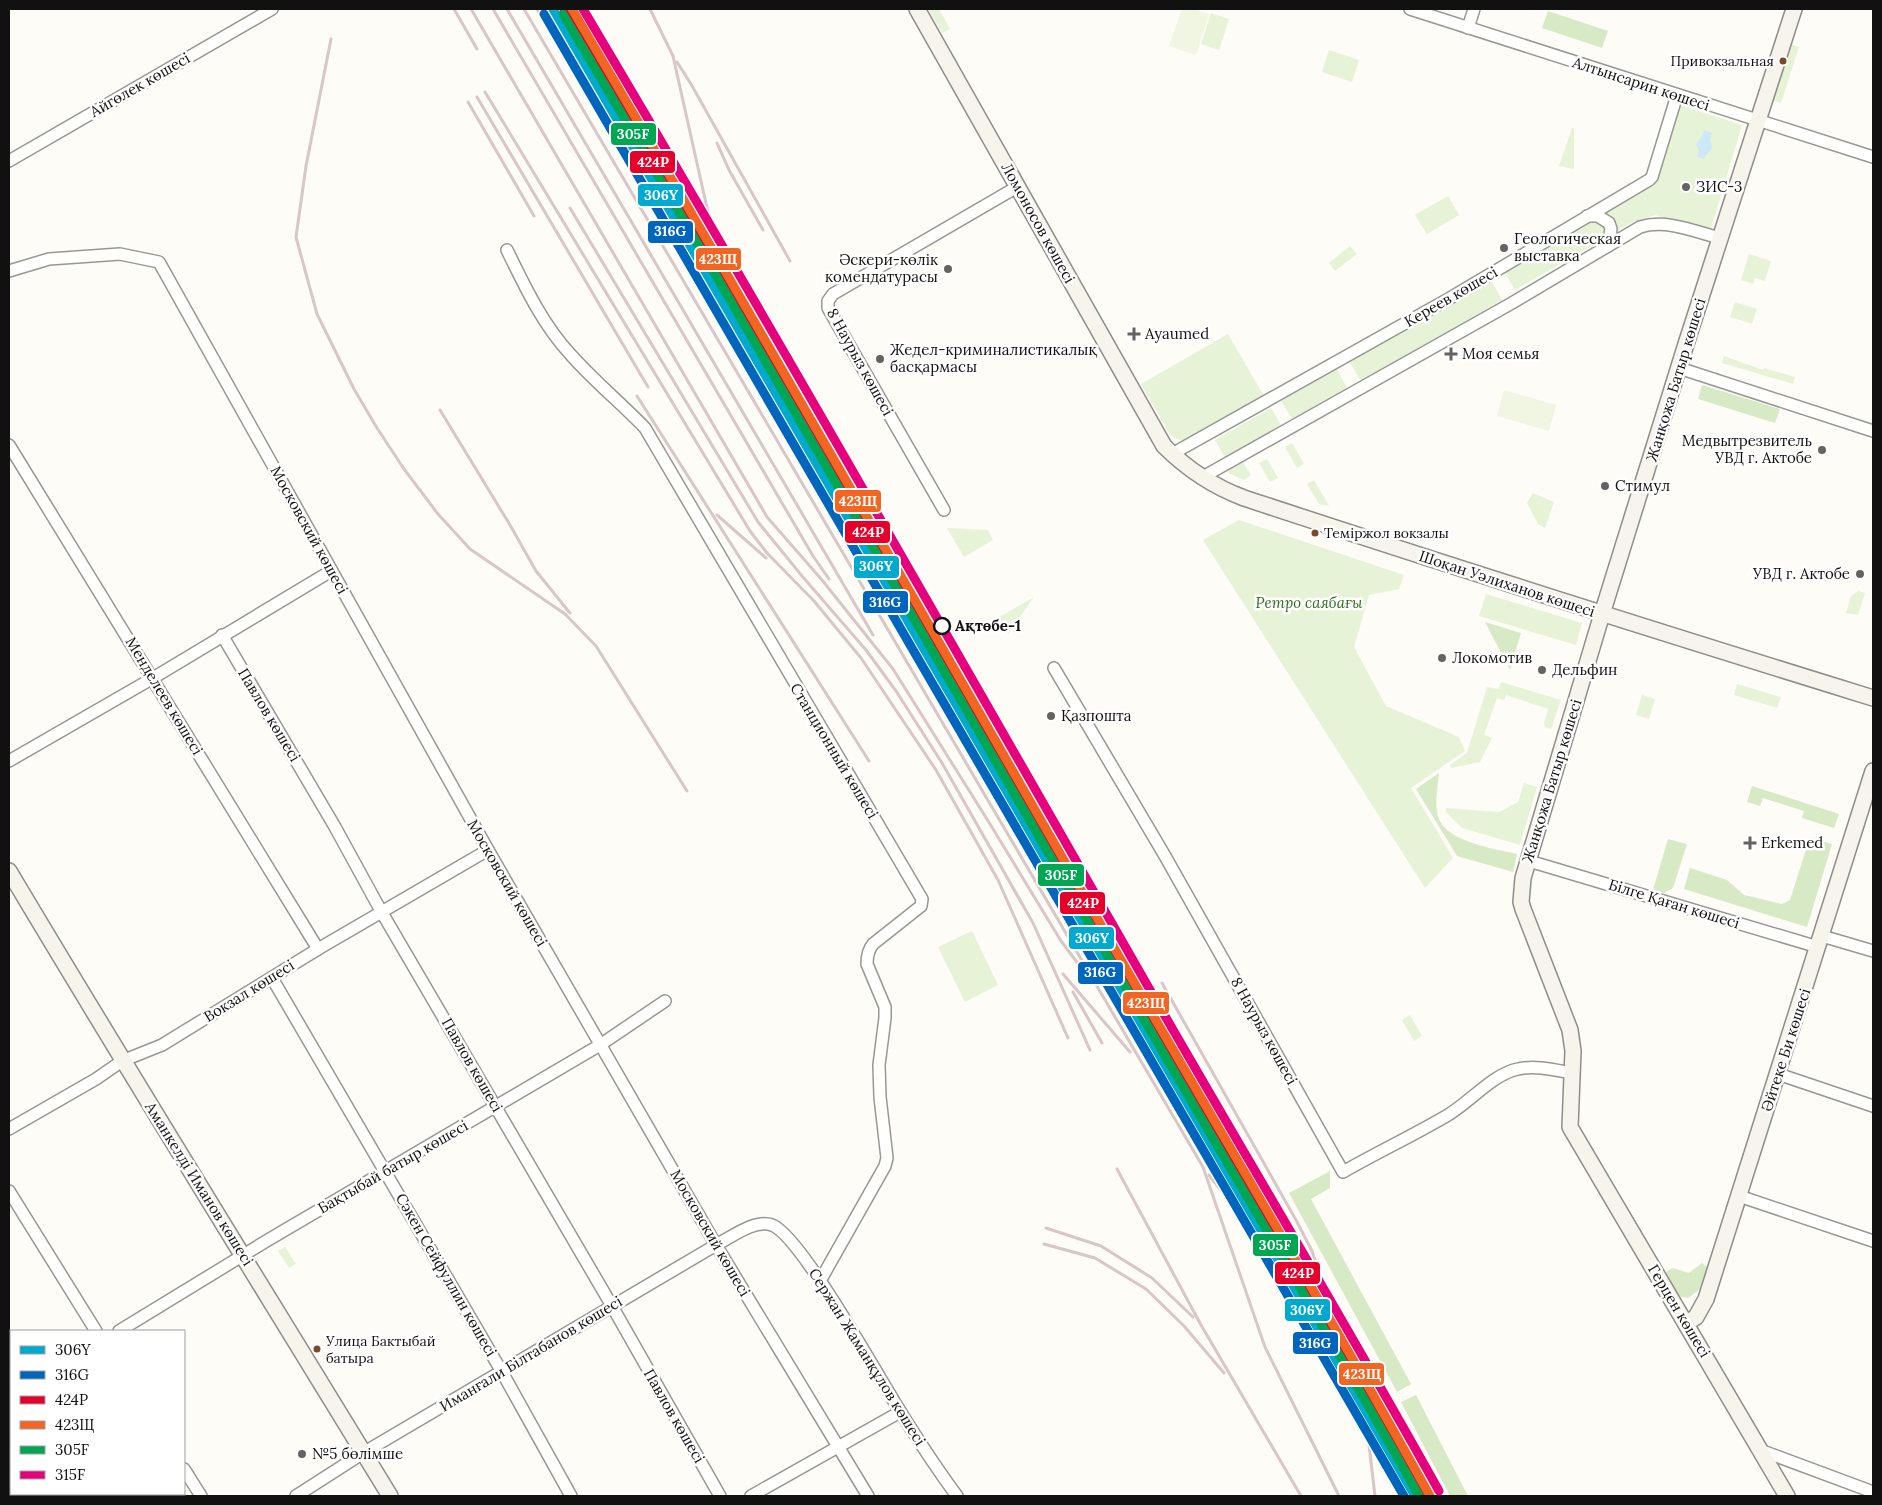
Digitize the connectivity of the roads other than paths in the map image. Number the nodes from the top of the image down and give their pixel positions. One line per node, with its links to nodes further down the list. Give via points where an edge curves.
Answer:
1 (272, 9): 10 (street, Айгөлек көшесі)
2 (917, 9): 11 (street, Ломоносов көшесі)
3 (1410, 9): 6 (street, Алтынсарин көшесі)
4 (1474, 9): 6 (street)
5 (1794, 9): 8 (street, Жанқожа Батыр көшесі)
6 (1468, 28): 7 (street, Алтынсарин көшесі)
7 (1677, 96): 8 (street, Алтынсарин көшесі); 12 (street, Кереев көшесі, via 1652,177)
8 (1758, 120): 9 (street, Алтынсарин көшесі); 13 (street, Жанқожа Батыр көшесі)
9 (1873, 158)
10 (9, 161)
11 (1017, 188): 19 (street, Ломоносов көшесі); 23 (street, 8 Наурыз көшесі, via 833,294 828,301 828,308)
12 (1587, 216): 14 (street, via 1604,218 1609,223); 21 (street, Кереев көшесі, via 1450,298)
13 (1719, 238): 14 (street, via 1672,225 1651,223 1640,226); 17 (street, Жанқожа Батыр көшесі)
14 (1608, 246): 22 (street)
15 (507, 250): 56 (street, Станционный көшесі, via 533,304 570,355 645,428 922,899 921,906 869,949 867,964 885,1007 886,1018 879,1064 887,1158)
16 (9, 271): 24 (street, Московский көшесі, via 49,259 120,254 158,262)
17 (1679, 368): 18 (street); 25 (street, Жанқожа Батыр көшесі)
18 (1873, 431)
19 (1159, 438): 21 (street, Шоқан Уәлиханов көшесі)
20 (9, 445): 28 (street, Менделеев көшесі)
21 (1172, 454): 22 (street, Шоқан Уәлиханов көшесі)
22 (1201, 478): 25 (street, Шоқан Уәлиханов көшесі, via 1226,492)
23 (944, 510)
24 (331, 571): 26 (street); 32 (street, Московский көшесі)
25 (1602, 614): 29 (street, Шоқан Уәлиханов көшесі); 33 (street, Жанқожа Батыр көшесі)
26 (222, 635): 28 (street); 35 (street, Павлов көшесі)
27 (1054, 668): 43 (street, 8 Наурыз көшесі, via 1165,856 1343,1172 1449,1114 1510,1071 1535,1068)
28 (153, 678): 30 (street); 37 (street, Менделеев көшесі)
29 (1873, 698)
30 (9, 761)
31 (1873, 771): 36 (street, Әйтеке Би көшесі)
32 (488, 850): 35 (street, Вокзал көшесі); 41 (street, Московский көшесі)
33 (1529, 861): 36 (street, Білге Қаған көшесі); 43 (street, Жанқожа Батыр көшесі, via 1521,902 1570,1030)
34 (9, 871): 42 (street, Аманкелді Иманов көшесі)
35 (381, 911): 37 (street, Вокзал көшесі); 45 (street, Павлов көшесі)
36 (1820, 942): 38 (street, Білге Қаған көшесі); 44 (street, Әйтеке Би көшесі)
37 (318, 948): 39 (street, Вокзал көшесі)
38 (1873, 951)
39 (272, 978): 42 (street, Вокзал көшесі, via 162,1044); 49 (street, Сәкен Сейфуллин көшесі)
40 (665, 1001): 41 (street, Бақтыбай батыр көшесі)
41 (600, 1044): 45 (street, Бақтыбай батыр көшесі); 54 (street, Московский көшесі)
42 (122, 1061): 48 (street, Вокзал көшесі); 55 (street, Аманкелді Иманов көшесі)
43 (1572, 1073): 47 (street, Жанқожа Батыр көшесі)
44 (1778, 1074): 46 (street); 51 (street, Әйтеке Би көшесі)
45 (496, 1106): 49 (street, Бақтыбай батыр көшесі); 57 (street, Павлов көшесі)
46 (1873, 1106)
47 (1570, 1127): 58 (street, Герцен көшесі)
48 (9, 1129)
49 (386, 1170): 55 (street, Бақтыбай батыр көшесі); 61 (street, Сәкен Сейфуллин көшесі)
50 (9, 1191): 59 (street)
51 (1739, 1196): 53 (street); 58 (street, Әйтеке Би көшесі, via 1706,1299 1696,1317)
52 (771, 1225): 54 (street, Иманғали Білтабанов көшесі, via 759,1224); 56 (street, Сержан Жаманқұлов көшесі, via 783,1231)
53 (1873, 1241)
54 (716, 1245): 57 (street, Иманғали Білтабанов көшесі); 63 (street, Московский көшесі)
55 (243, 1255): 60 (street, Бақтыбай батыр көшесі); 65 (street, Аманкелді Иманов көшесі)
56 (820, 1281): 62 (street, Сержан Жаманқұлов көшесі)
57 (612, 1306): 61 (street, Иманғали Білтабанов көшесі); 72 (street, Павлов көшесі)
58 (1687, 1323): 64 (street, Герцен көшесі)
59 (95, 1330)
60 (121, 1330)
61 (502, 1372): 65 (street, Иманғали Білтабанов көшесі); 71 (street, Сәкен Сейфуллин көшесі)
62 (900, 1412): 63 (street); 75 (street, Сержан Жаманқұлов көшесі)
63 (838, 1448): 73 (street); 74 (street, Московский көшесі)
64 (1760, 1450): 67 (street); 76 (street, Герцен көшесі)
65 (364, 1453): 69 (street, Иманғали Білтабанов көшесі); 70 (street, Аманкелді Иманов көшесі)
66 (185, 1471): 68 (street)
67 (1873, 1492)
68 (201, 1496)
69 (296, 1496)
70 (390, 1496)
71 (571, 1496)
72 (720, 1496)
73 (751, 1496)
74 (868, 1496)
75 (957, 1496)
76 (1787, 1496)

